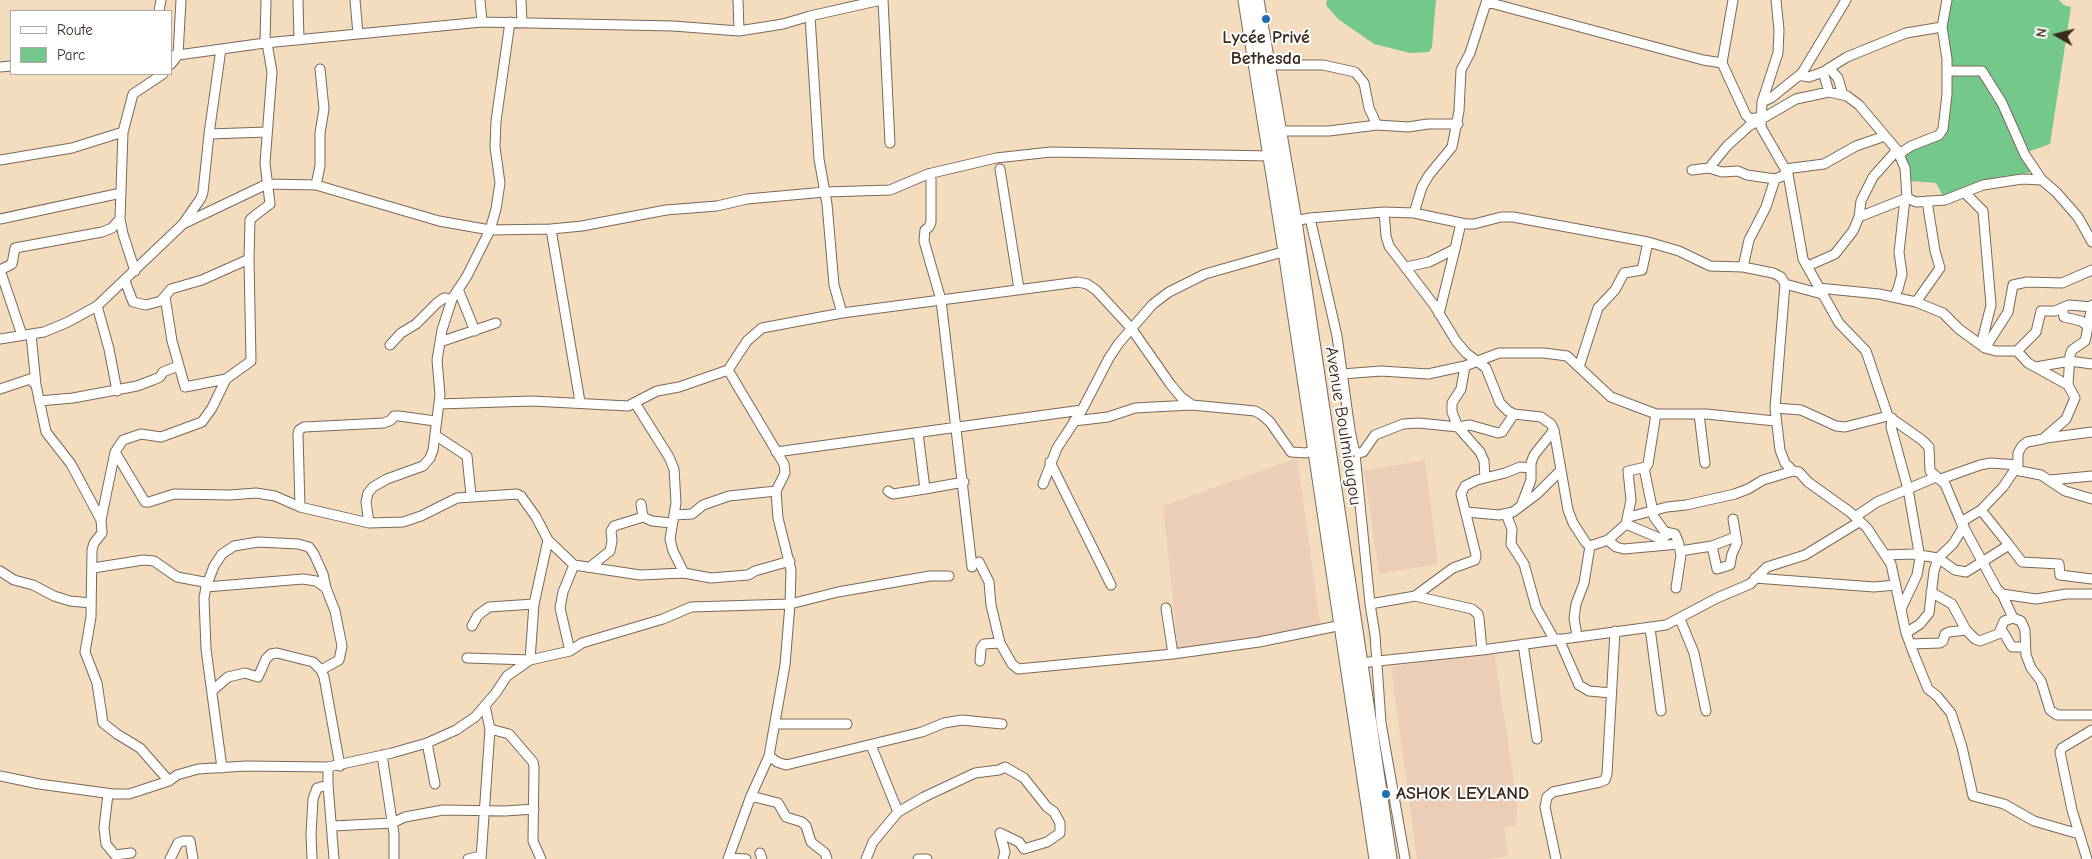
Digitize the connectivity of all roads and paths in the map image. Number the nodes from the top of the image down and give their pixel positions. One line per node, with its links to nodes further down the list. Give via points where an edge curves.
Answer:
1 (181, 0): 27 (street)
2 (266, 0): 25 (street)
3 (298, 0): 24 (street)
4 (355, 0): 23 (street)
5 (480, 0): 18 (street)
6 (520, 0): 20 (street)
7 (738, 0): 22 (street)
8 (882, 0): 16 (street); 46 (street)
9 (1246, 0): 48 (highway, Avenue Boulmiougou)
10 (1256, 0): 29 (highway, Avenue Boulmiougou)
11 (1732, 0): 28 (street)
12 (1776, 0): 37 (street, via 1778,53)
13 (1846, 0): 33 (street)
14 (1947, 0): 21 (street)
15 (1487, 1): 28 (street); 39 (street, via 1461,70)
16 (855, 2): 17 (street)
17 (810, 16): 22 (street); 59 (street, via 817,142)
18 (482, 22): 19 (street); 23 (street)
19 (510, 22): 20 (street); 74 (street, via 496,121 495,147 500,183)
20 (522, 22): 22 (street)
21 (1942, 27): 31 (street, via 1906,33 1847,57); 32 (street)
22 (739, 31)
23 (358, 34): 24 (street)
24 (298, 40): 25 (street)
25 (266, 43): 26 (street); 43 (street, via 272,72)
26 (221, 50): 27 (street); 44 (street)
27 (174, 56)
28 (1722, 63): 38 (street, via 1748,118)
29 (1268, 65): 40 (street, via 1323,65 1355,72 1364,83 1368,108); 41 (highway, Avenue Boulmiougou)
30 (320, 69): 58 (street, via 324,109)
31 (1826, 70): 33 (street, via 1809,77); 35 (street); 36 (street, via 1838,78)
32 (1947, 71): 47 (street, via 1943,129 1939,134); 56 (street, via 1982,71 2002,102 2025,155)
33 (1802, 73): 37 (street)
34 (162, 75): 42 (street, via 133,94)
35 (1829, 92): 36 (street); 38 (street, via 1796,99)
36 (1843, 95): 45 (street, via 1859,105)
37 (1762, 102): 38 (street)
38 (1761, 118): 50 (street, via 1724,148); 53 (street, via 1764,134)
39 (1458, 124): 40 (street); 65 (street, via 1452,147 1429,175)
40 (1376, 125): 41 (street, via 1329,131)
41 (1279, 131): 70 (highway, Avenue Boulmiougou)
42 (123, 132): 49 (street, via 72,148); 60 (street)
43 (267, 132): 44 (street); 57 (street)
44 (208, 134): 72 (street, via 202,195)
45 (1885, 136): 47 (street); 53 (street, via 1856,146 1824,164)
46 (890, 142)
47 (1898, 152): 62 (street, via 1905,168); 66 (street, via 1873,178 1861,201)
48 (1271, 156): 54 (street, via 1051,152 996,158); 78 (highway, Avenue Boulmiougou)
49 (0, 160)
50 (1709, 168): 52 (street); 55 (street)
51 (1000, 169): 88 (street)
52 (1692, 170)
53 (1786, 172): 55 (street); 80 (street, via 1800,252)
54 (928, 174): 59 (street, via 890,190); 93 (street, via 932,179 931,222 925,230 924,241)
55 (1775, 178): 82 (street, via 1766,207 1749,240)
56 (2042, 180): 61 (street, via 2022,179 1982,185); 76 (street, via 2078,217)
57 (267, 184): 58 (street); 72 (street); 79 (street, via 270,204 250,220)
58 (316, 185): 74 (street, via 440,221)
59 (825, 192): 73 (street, via 747,199); 98 (street, via 834,285)
60 (120, 193): 68 (street); 69 (street)
61 (1966, 193): 63 (street, via 1945,200); 108 (street, via 1983,211 1991,305)
62 (1906, 199): 63 (street); 66 (street); 91 (street, via 1899,252 1902,274)
63 (1927, 201): 94 (street, via 1940,268)
64 (1384, 212): 65 (street); 67 (street); 81 (street, via 1388,242)
65 (1414, 212): 71 (street)
66 (1859, 217): 80 (street, via 1835,254)
67 (1310, 218): 70 (street); 118 (street, via 1337,336)
68 (0, 219)
69 (120, 219): 84 (street); 104 (street, via 112,228 102,232 15,248 12,264 0,270)
70 (1294, 221): 241 (highway, Avenue Boulmiougou)
71 (1461, 223): 75 (street, via 1513,217); 77 (street)
72 (183, 224): 84 (street)
73 (551, 229): 74 (street); 125 (street)
74 (490, 230): 87 (street)
75 (1648, 242): 82 (street, via 1679,251 1710,266); 115 (street, via 1642,270 1624,273 1615,290 1598,308)
76 (2092, 242)
77 (1455, 249): 81 (street, via 1420,265); 99 (street)
78 (1286, 251): 102 (street, via 1188,281 1154,304); 145 (highway, Avenue Boulmiougou)
79 (248, 259): 90 (street, via 171,289); 119 (street, via 252,357 245,367)
80 (1808, 266): 89 (street)
81 (1406, 267): 99 (street)
82 (1744, 267): 86 (street, via 1778,275)
83 (2092, 270): 108 (street, via 2062,283 2013,285 2008,312)
84 (135, 271): 85 (street)
85 (125, 282): 90 (street, via 136,304 157,303); 95 (street)
86 (1785, 284): 89 (street); 129 (street)
87 (458, 289): 92 (street); 103 (street)
88 (1019, 289): 93 (street); 102 (street, via 1067,282 1087,284)
89 (1820, 291): 91 (street); 134 (street, via 1839,323 1866,351)
90 (165, 297): 113 (street)
91 (1894, 297): 94 (street)
92 (452, 299): 106 (street); 107 (street, via 444,298 437,303)
93 (941, 300): 98 (street); 138 (street)
94 (1916, 302): 108 (street, via 1943,313)
95 (97, 306): 104 (street, via 58,328); 123 (street)
96 (2092, 306): 97 (street, via 2074,304); 101 (street)
97 (2062, 308): 101 (street, via 2064,317); 109 (street, via 2041,311 2036,332)
98 (842, 312): 117 (street, via 762,328 747,341)
99 (1439, 314): 110 (street, via 1456,341)
100 (496, 323): 103 (street)
101 (2088, 326): 111 (street, via 2085,341 2072,350)
102 (1131, 328): 128 (street, via 1171,386); 130 (street, via 1109,358)
103 (475, 331): 106 (street)
104 (26, 334): 105 (street); 120 (street)
105 (0, 339)
106 (440, 342): 127 (street)
107 (390, 346)
108 (1983, 346): 109 (street, via 1996,351)
109 (2017, 351): 116 (street)
110 (1478, 360): 114 (street); 115 (street, via 1499,353 1544,353 1567,356); 131 (street, via 1486,368 1500,403)
111 (2070, 360): 112 (street); 116 (street); 121 (street)
112 (2092, 364)
113 (178, 366): 119 (street, via 185,387); 123 (street, via 153,380)
114 (1465, 366): 118 (street, via 1428,374 1381,371); 139 (street, via 1461,389 1452,403)
115 (1579, 367): 132 (street, via 1611,397)
116 (2036, 367): 121 (street)
117 (728, 370): 126 (street, via 657,391); 147 (street)
118 (1342, 374): 148 (street)
119 (226, 378): 146 (street, via 202,422 161,437 141,434 123,440)
120 (36, 385): 122 (street, via 30,380); 124 (street)
121 (2068, 385): 144 (street, via 2075,398 2072,408 2066,419)
122 (0, 389)
123 (117, 390): 124 (street)
124 (40, 401): 179 (street, via 46,432 71,464)
125 (580, 402): 126 (street, via 619,406); 127 (street)
126 (636, 403): 176 (street, via 670,457 674,469 676,503)
127 (439, 404): 135 (street)
128 (1192, 405): 136 (street, via 1136,408 1108,417); 145 (street, via 1255,411 1270,422 1292,452 1306,453)
129 (1775, 408): 134 (street, via 1800,410 1845,427); 137 (street)
130 (1082, 410): 136 (street); 138 (street)
131 (1514, 414): 139 (street, via 1498,433 1470,426); 140 (street, via 1542,417)
132 (1656, 414): 133 (street); 153 (street, via 1648,464)
133 (1699, 414): 137 (street); 150 (street)
134 (1890, 417): 158 (street, via 1926,443 1930,471); 163 (street)
135 (435, 421): 143 (street); 169 (street, via 394,416 384,423 304,427 298,434)
136 (1074, 421): 149 (street)
137 (1775, 421): 155 (street, via 1780,450)
138 (956, 427): 142 (street); 160 (street)
139 (1458, 427): 148 (street, via 1419,422 1403,424 1375,435 1363,452); 157 (street, via 1480,452)
140 (1554, 430): 152 (street, via 1534,455); 154 (street)
141 (2092, 432): 144 (street)
142 (918, 433): 147 (street); 162 (street)
143 (435, 435): 166 (street, via 467,456); 181 (street, via 430,458 423,466 387,479 368,493)
144 (2043, 438): 151 (street, via 2022,446)
145 (1315, 449): 221 (highway, Avenue Boulmiougou)
146 (115, 452): 169 (street, via 145,502 174,494 256,492); 179 (street)
147 (776, 452): 164 (street, via 784,464 785,473)
148 (1355, 454): 216 (street)
149 (1050, 462): 161 (street); 204 (street)
150 (1706, 463)
151 (2016, 467): 158 (street, via 1986,464); 159 (street); 171 (street, via 2003,487)
152 (1531, 468): 157 (street, via 1520,467); 170 (street, via 1531,480)
153 (1644, 468): 172 (street); 180 (street, via 1628,471)
154 (1561, 470): 170 (street); 188 (street, via 1568,510 1573,523)
155 (1792, 471): 172 (street, via 1763,480 1735,494); 178 (street, via 1799,472)
156 (2092, 476): 159 (street)
157 (1485, 478): 173 (street, via 1470,482 1462,490)
158 (1939, 478): 163 (street); 182 (street)
159 (2050, 480): 167 (street, via 2065,491)
160 (964, 482): 162 (street); 230 (street, via 975,564 989,582)
161 (1043, 484)
162 (925, 489): 165 (street, via 893,494)
163 (1908, 489): 178 (street, via 1877,502); 192 (street)
164 (776, 491): 176 (street, via 729,496 703,505 692,514); 194 (street, via 780,531)
165 (888, 491)
166 (471, 496): 181 (street, via 457,498 403,522); 185 (street, via 521,496)
167 (2092, 499)
168 (641, 504): 175 (street)
169 (300, 507): 181 (street)
170 (1520, 509): 174 (street)
171 (1981, 510): 182 (street); 187 (street)
172 (1652, 511): 180 (street); 183 (street)
173 (1466, 512): 174 (street); 212 (street, via 1475,560 1453,568)
174 (1506, 514): 229 (street, via 1512,529 1511,544 1524,564 1536,607)
175 (643, 517): 176 (street, via 652,521); 197 (street, via 614,526 610,551)
176 (673, 519): 200 (street, via 670,539)
177 (1733, 519): 184 (street)
178 (1857, 519): 191 (street); 202 (street, via 1805,556 1767,567)
179 (101, 520): 198 (street, via 102,533 92,550)
180 (1628, 520): 183 (street, via 1659,538); 186 (street)
181 (368, 523)
182 (1962, 524): 193 (street, via 1953,544); 195 (street)
183 (1669, 534): 190 (street, via 1675,534)
184 (1736, 537): 189 (street); 189 (street, via 1730,564 1724,568 1716,567)
185 (548, 540): 196 (street); 214 (street)
186 (1608, 540): 188 (street); 190 (street, via 1624,549)
187 (2009, 545): 195 (street); 203 (street, via 2022,562 2059,564 2060,575)
188 (1590, 546): 228 (street, via 1584,583 1576,604)
189 (1712, 546): 190 (street)
190 (1680, 547): 208 (street)
191 (1885, 554): 192 (street); 205 (street)
192 (1920, 555): 193 (street); 218 (street, via 1919,569)
193 (1938, 558): 195 (street, via 1960,572); 209 (street)
194 (790, 561): 200 (street, via 748,575 711,578); 215 (street)
195 (1982, 562): 210 (street)
196 (574, 565): 197 (street); 235 (street, via 560,608)
197 (590, 567): 200 (street, via 640,575)
198 (93, 568): 206 (street, via 154,561 177,577 200,580); 213 (street)
199 (0, 571): 213 (street, via 54,596)
200 (684, 573)
201 (949, 576): 215 (street, via 930,576 847,590)
202 (1755, 578): 205 (street); 220 (street, via 1750,584)
203 (2092, 580)
204 (1111, 585)
205 (1895, 585): 218 (street)
206 (206, 587): 207 (street, via 303,578); 207 (street, via 222,554 234,546 258,542 309,547 323,574); 243 (street, via 206,649)
207 (326, 588): 242 (street, via 335,611 342,646 339,660)
208 (1676, 588)
209 (1931, 592): 224 (street, via 1952,604); 226 (street, via 1924,620)
210 (2002, 594): 211 (street, via 2036,598); 219 (street)
211 (2092, 594)
212 (1415, 596): 216 (street); 234 (street, via 1475,611 1479,618)
213 (92, 603): 263 (street, via 85,652 97,683 103,722 140,748)
214 (534, 604): 222 (street, via 489,607 478,615); 238 (street)
215 (790, 604): 235 (street, via 691,607 663,619 582,643); 249 (street, via 785,665)
216 (1370, 604): 240 (street)
217 (1166, 608): 236 (street)
218 (1901, 608): 226 (street)
219 (2013, 618): 227 (street, via 2004,621); 233 (street, via 2021,621 2025,630)
220 (1680, 619): 223 (street); 247 (street, via 1694,653)
221 (1342, 625): 236 (street, via 1259,642); 291 (highway, Avenue Boulmiougou)
222 (472, 626)
223 (1650, 628): 225 (street); 246 (street)
224 (1966, 630): 227 (street, via 1980,641); 232 (street, via 1945,634 1940,643)
225 (1615, 631): 228 (street); 244 (street)
226 (1906, 632): 232 (street)
227 (1999, 633): 233 (street, via 2005,634 2012,647)
228 (1577, 636): 229 (street)
229 (1556, 639): 231 (street); 244 (street, via 1579,685 1590,691)
230 (1000, 643): 236 (street, via 1018,669); 239 (street, via 984,644)
231 (1523, 644): 234 (street); 254 (street)
232 (1910, 644): 273 (street, via 1928,689 1951,713 1973,796 2004,804 2034,821)
233 (2025, 647): 248 (street, via 2031,668 2041,681 2053,714)
234 (1482, 650): 240 (street)
235 (570, 651): 238 (street)
236 (1173, 654)
237 (467, 658): 238 (street)
238 (530, 660): 245 (street, via 507,676)
239 (980, 661)
240 (1377, 662): 241 (street); 293 (street, via 1384,742)
241 (1360, 663): 292 (highway, Avenue Boulmiougou)
242 (321, 670): 243 (street, via 312,662 271,654 258,677 245,673 228,677); 259 (street)
243 (213, 690): 261 (street)
244 (1611, 693): 294 (street, via 1605,780 1553,792 1545,802)
245 (485, 706): 252 (street); 255 (street, via 456,730)
246 (1661, 711)
247 (1706, 711)
248 (2092, 715)
249 (775, 724): 250 (street); 258 (street)
250 (847, 724)
251 (1002, 724): 256 (street, via 962,720)
252 (490, 728): 268 (street, via 511,736 533,762); 269 (street)
253 (2092, 730): 273 (street, via 2060,752)
254 (1537, 739)
255 (428, 743): 257 (street); 264 (street)
256 (871, 745): 258 (street, via 786,765); 270 (street)
257 (382, 756): 259 (street); 271 (street)
258 (769, 756): 267 (street)
259 (340, 766): 260 (street)
260 (328, 767): 261 (street); 265 (street)
261 (222, 768): 263 (street, via 198,769)
262 (0, 776): 266 (street)
263 (169, 781): 266 (street, via 129,794)
264 (436, 784)
265 (328, 785): 272 (street); 279 (street, via 320,786 314,794)
266 (108, 794): 274 (street, via 104,828 106,844 115,855)
267 (751, 796): 276 (street); 285 (street, via 778,803 786,817 802,822 811,842 824,852)
268 (534, 809): 269 (street); 283 (street, via 533,841)
269 (486, 811): 271 (street, via 443,810 405,817); 275 (street)
270 (898, 812): 286 (street, via 872,842); 290 (street, via 975,773 1005,767 1024,778 1054,812 1060,823 1060,832 1047,842 1024,849 1019,842 1000,833 1005,852)
271 (392, 824): 272 (street); 281 (street)
272 (333, 826): 280 (street)
273 (2079, 834): 295 (street)
274 (131, 853)
275 (481, 858): 282 (street)
276 (728, 858): 284 (street)
277 (170, 859): 278 (street, via 183,840 190,842)
278 (193, 859)
279 (312, 859)
280 (334, 859)
281 (394, 859)
282 (468, 859)
283 (541, 859)
284 (746, 859)
285 (827, 859)
286 (866, 859)
287 (912, 859): 288 (street)
288 (917, 859): 289 (street)
289 (927, 859)
290 (1003, 859)
291 (1377, 859)
292 (1389, 859)
293 (1405, 859)
294 (1556, 859)
295 (2087, 859)

